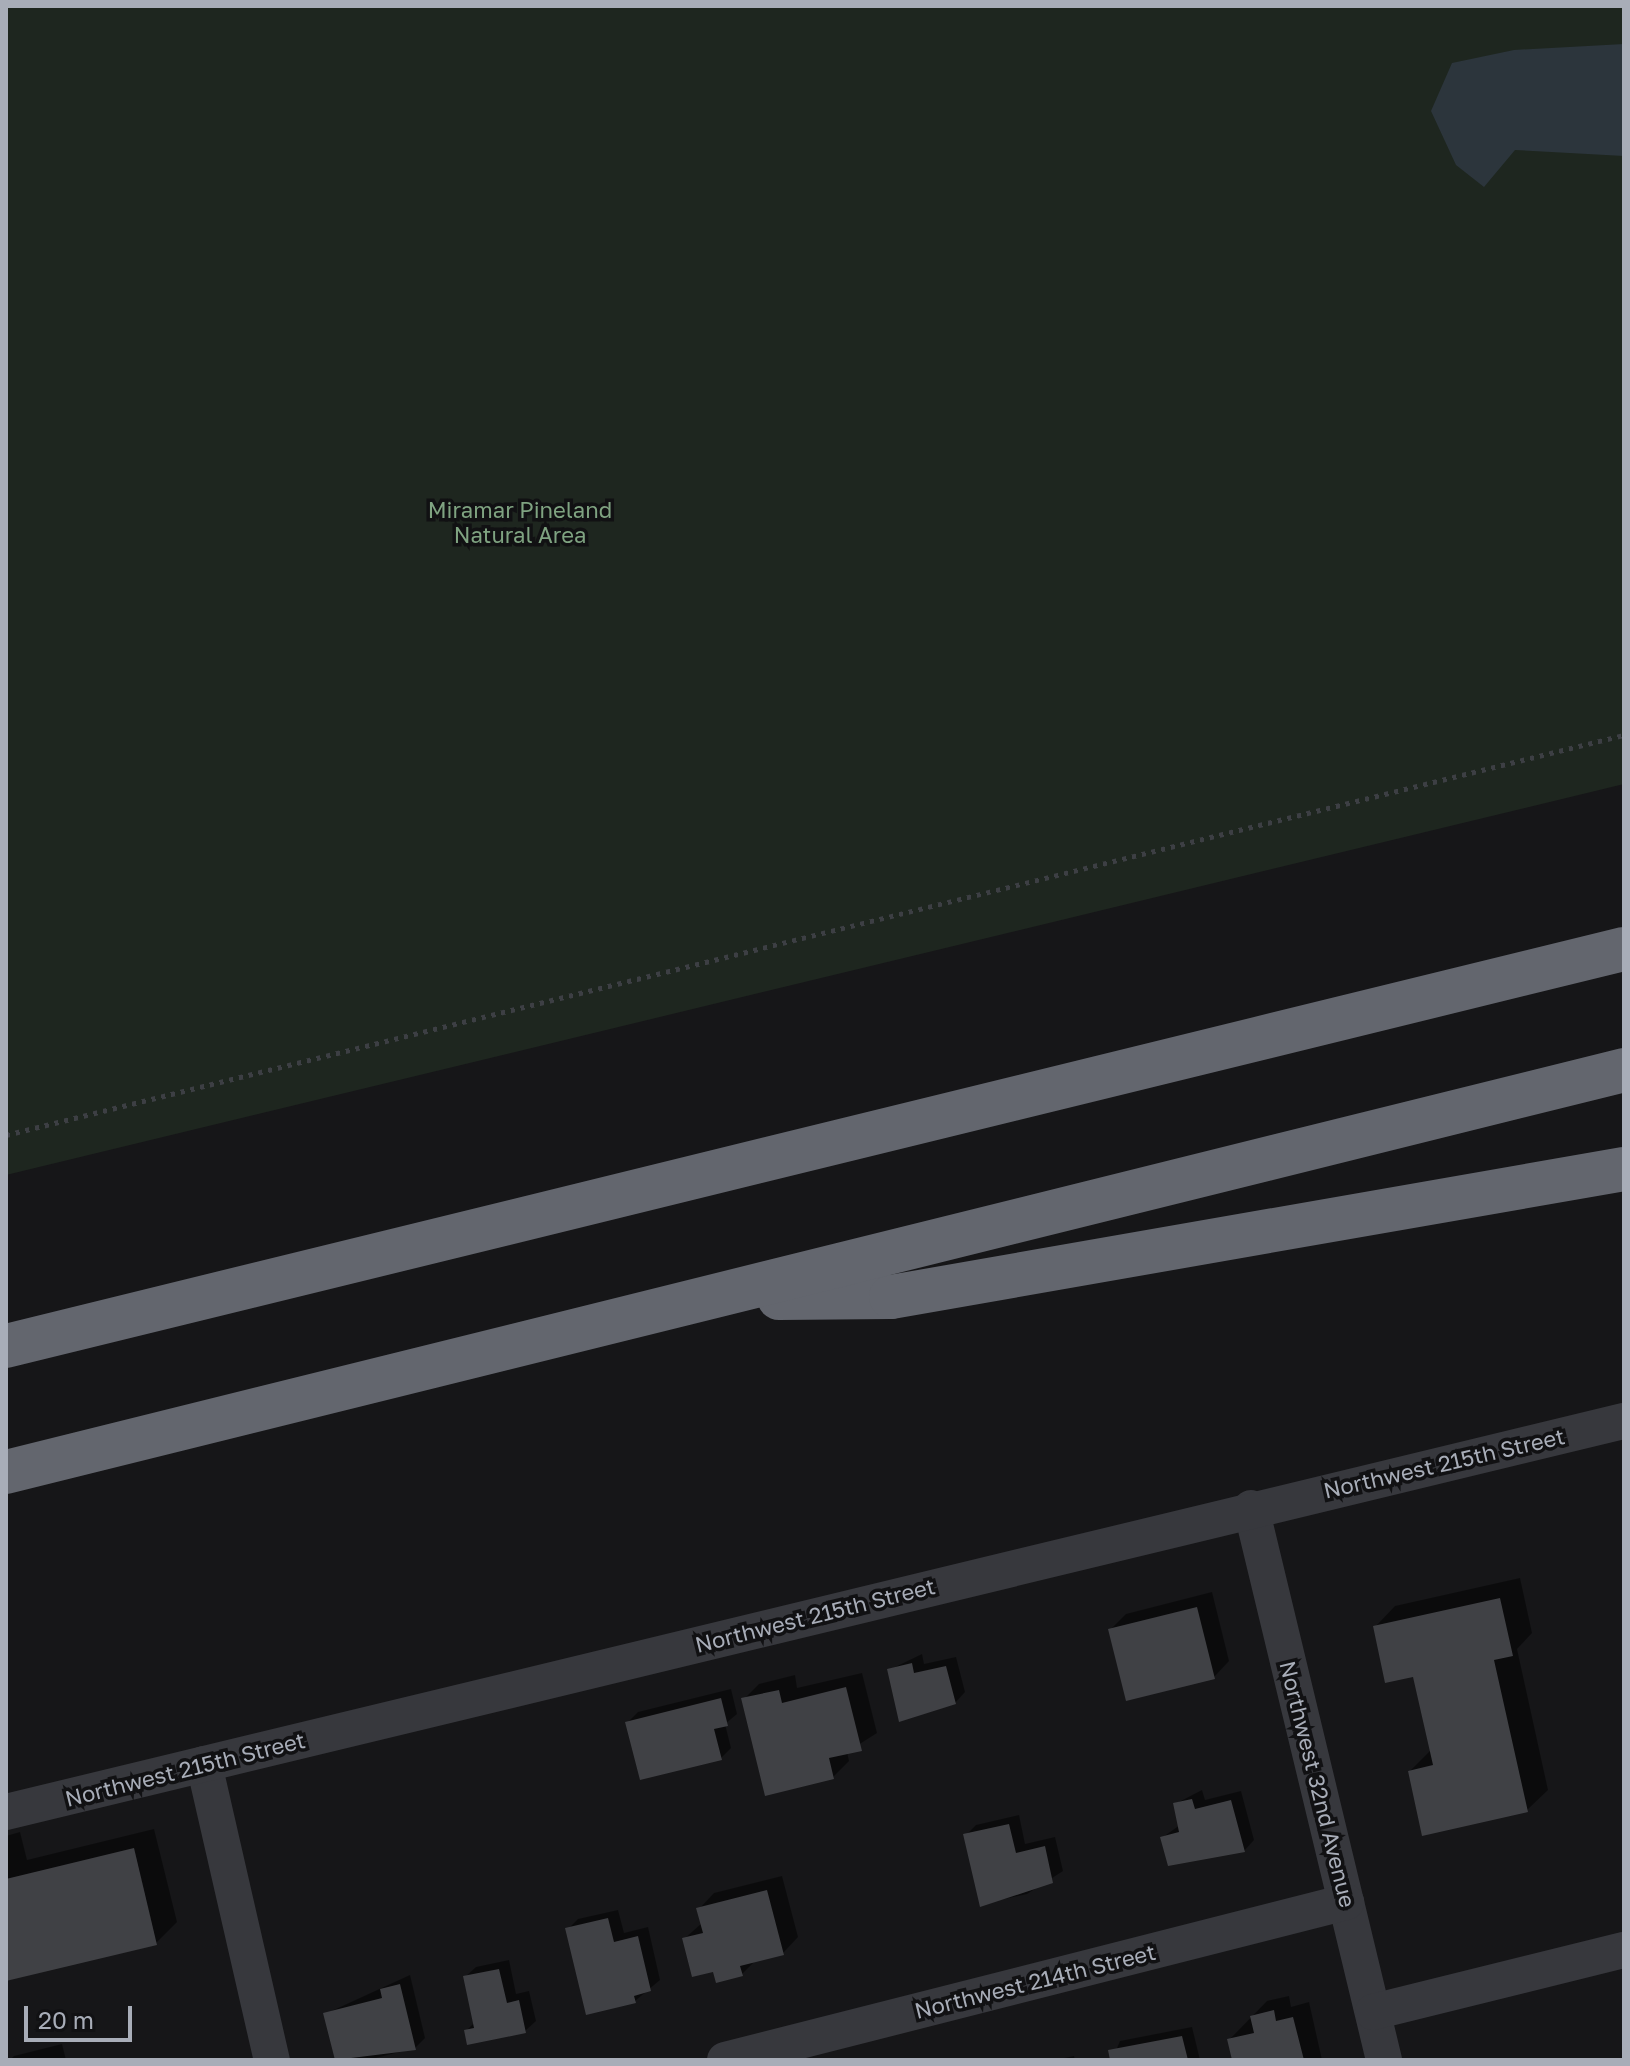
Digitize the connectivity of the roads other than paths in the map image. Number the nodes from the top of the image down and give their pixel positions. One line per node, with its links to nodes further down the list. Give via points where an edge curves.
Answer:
1 (1624, 949): 5 (highway)
2 (1624, 1070): 4 (highway)
3 (1624, 1169): 4 (highway, via 891,1297)
4 (704, 1299): 7 (highway)
5 (6, 1346)
6 (1624, 1421): 8 (street, Northwest 215th Street)
7 (6, 1472)
8 (1251, 1508): 9 (street, Northwest 215th Street); 11 (street, Northwest 32nd Avenue)
9 (204, 1764): 10 (street, Northwest 215th Street); 14 (street)
10 (6, 1812)
11 (1346, 1902): 13 (street, Northwest 32nd Avenue); 15 (street, Northwest 214th Street)
12 (1624, 1950): 13 (street)
13 (1373, 2012): 16 (street, Northwest 32nd Avenue)
14 (272, 2060)
15 (725, 2060)
16 (1384, 2060)

